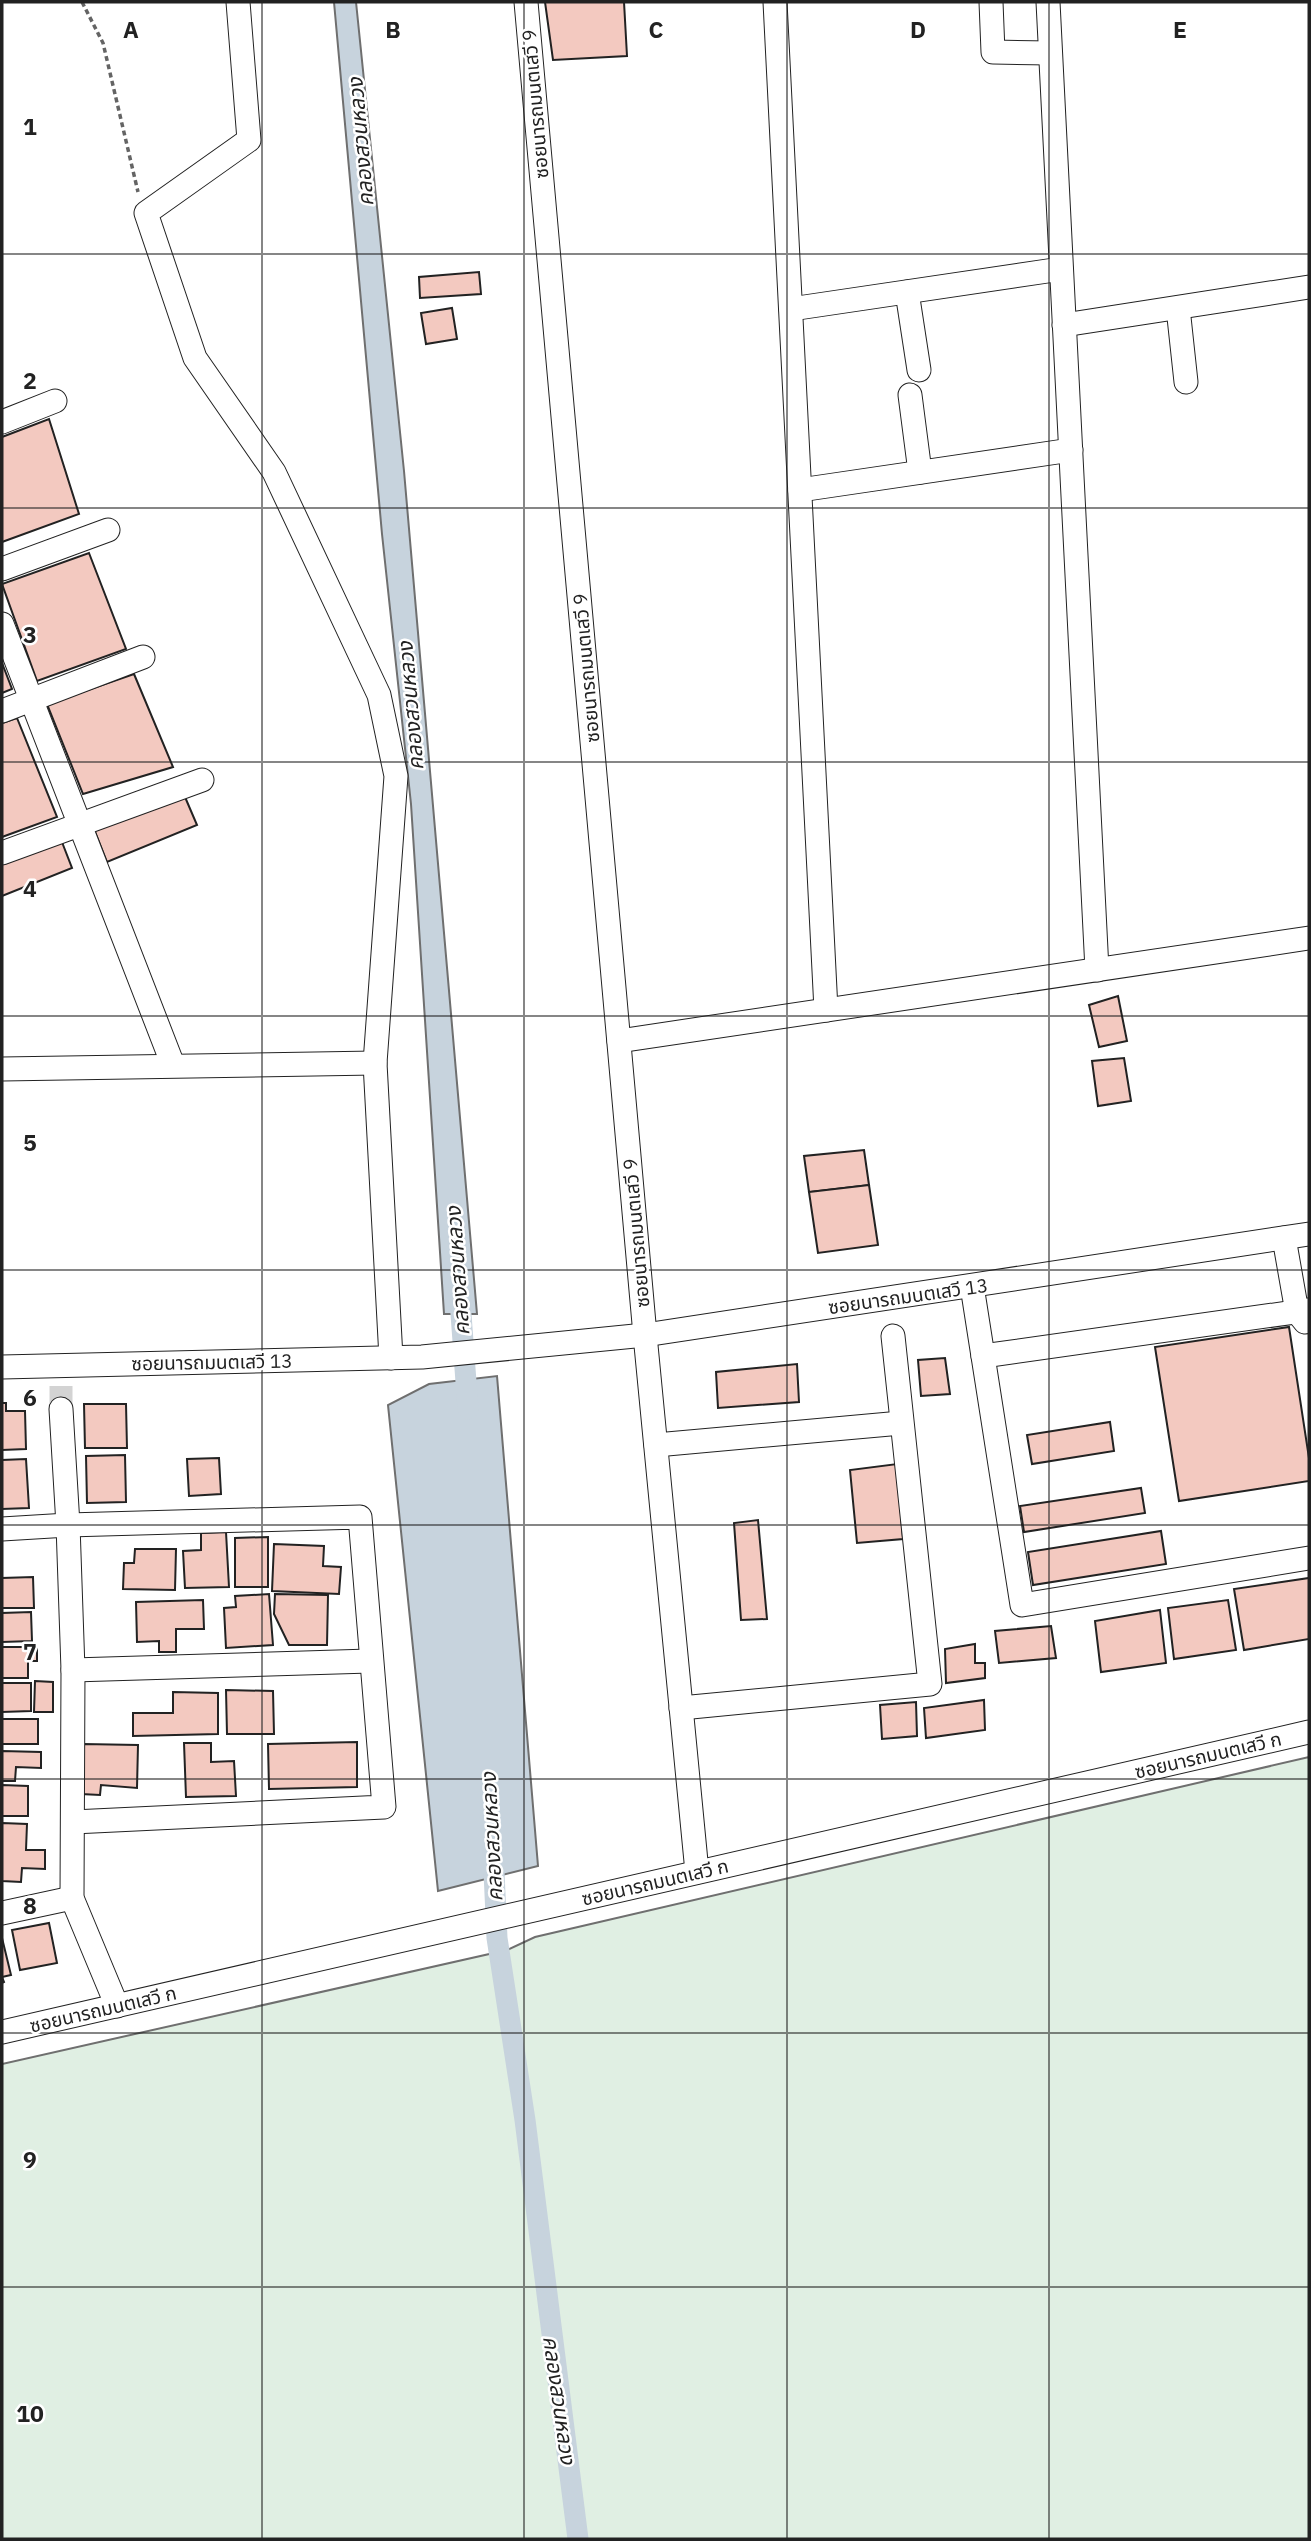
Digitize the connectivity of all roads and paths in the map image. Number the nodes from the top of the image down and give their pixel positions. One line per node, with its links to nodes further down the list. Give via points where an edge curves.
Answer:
1 (82, 2): 8 (path, via 103,43)
2 (238, 2): 8 (street, via 249,140)
3 (526, 2): 35 (street, ซอยนารถมนตเสวี 9)
4 (775, 2): 13 (street)
5 (991, 2): 7 (street, via 993,52)
6 (1048, 2): 7 (street)
7 (1051, 53): 9 (street)
8 (146, 214): 36 (street, via 195,358 274,472 379,695 396,776)
9 (1061, 270): 11 (street); 14 (street)
10 (1309, 287): 12 (street)
11 (906, 292): 13 (street); 15 (street)
12 (1178, 308): 14 (street); 16 (street)
13 (791, 309): 22 (street)
14 (1064, 325): 20 (street)
15 (919, 370)
16 (1186, 382)
17 (910, 396): 21 (street)
18 (55, 401): 19 (street)
19 (2, 422)
20 (1070, 450): 21 (street); 33 (street)
21 (920, 472): 22 (street)
22 (800, 490): 34 (street)
23 (107, 530): 24 (street)
24 (2, 569)
25 (2, 624): 27 (street)
26 (143, 657): 27 (street)
27 (31, 700): 28 (street); 30 (street)
28 (2, 711)
29 (202, 780): 30 (street)
30 (80, 824): 31 (street); 37 (street)
31 (2, 853)
32 (1309, 938): 33 (street)
33 (1097, 970): 34 (street)
34 (826, 1010): 35 (street)
35 (619, 1041): 43 (street, ซอยนารถมนตเสวี 9)
36 (375, 1063): 37 (street); 46 (street)
37 (173, 1065): 38 (street)
38 (2, 1069)
39 (1309, 1234): 40 (street, ซอยนารถมนตเสวี 13)
40 (1284, 1238): 41 (street, ซอยนารถมนตเสวี 13); 42 (street)
41 (972, 1286): 43 (street, ซอยนารถมนตเสวี 13); 45 (street)
42 (1305, 1316): 45 (street)
43 (645, 1335): 46 (street, ซอยนารถมนตเสวี 13); 50 (street, ซอยนารถมนตเสวี 9)
44 (893, 1336): 49 (street)
45 (983, 1356): 53 (street, via 1022,1605)
46 (391, 1358): 47 (street, ซอยนารถมนตเสวี 13, via 61,1375)
47 (2, 1367)
48 (61, 1409): 51 (street)
49 (901, 1423): 50 (street); 56 (street, via 930,1684)
50 (656, 1445): 56 (street, ซอยนารถมนตเสวี 9)
51 (68, 1525): 52 (street); 54 (street, via 360,1517); 55 (street)
52 (2, 1529)
53 (1309, 1558)
54 (370, 1661): 55 (street); 58 (street, via 384,1807)
55 (72, 1670): 58 (street)
56 (681, 1708): 59 (street, ซอยนารถมนตเสวี 9)
57 (1309, 1732): 59 (street, ซอยนารถมนตเสวี ก)
58 (73, 1822): 60 (street)
59 (697, 1872): 62 (street, ซอยนารถมนตเสวี ก)
60 (72, 1898): 61 (street); 62 (street)
61 (2, 1913)
62 (117, 2006): 63 (street, ซอยนารถมนตเสวี ก)
63 (2, 2032)

